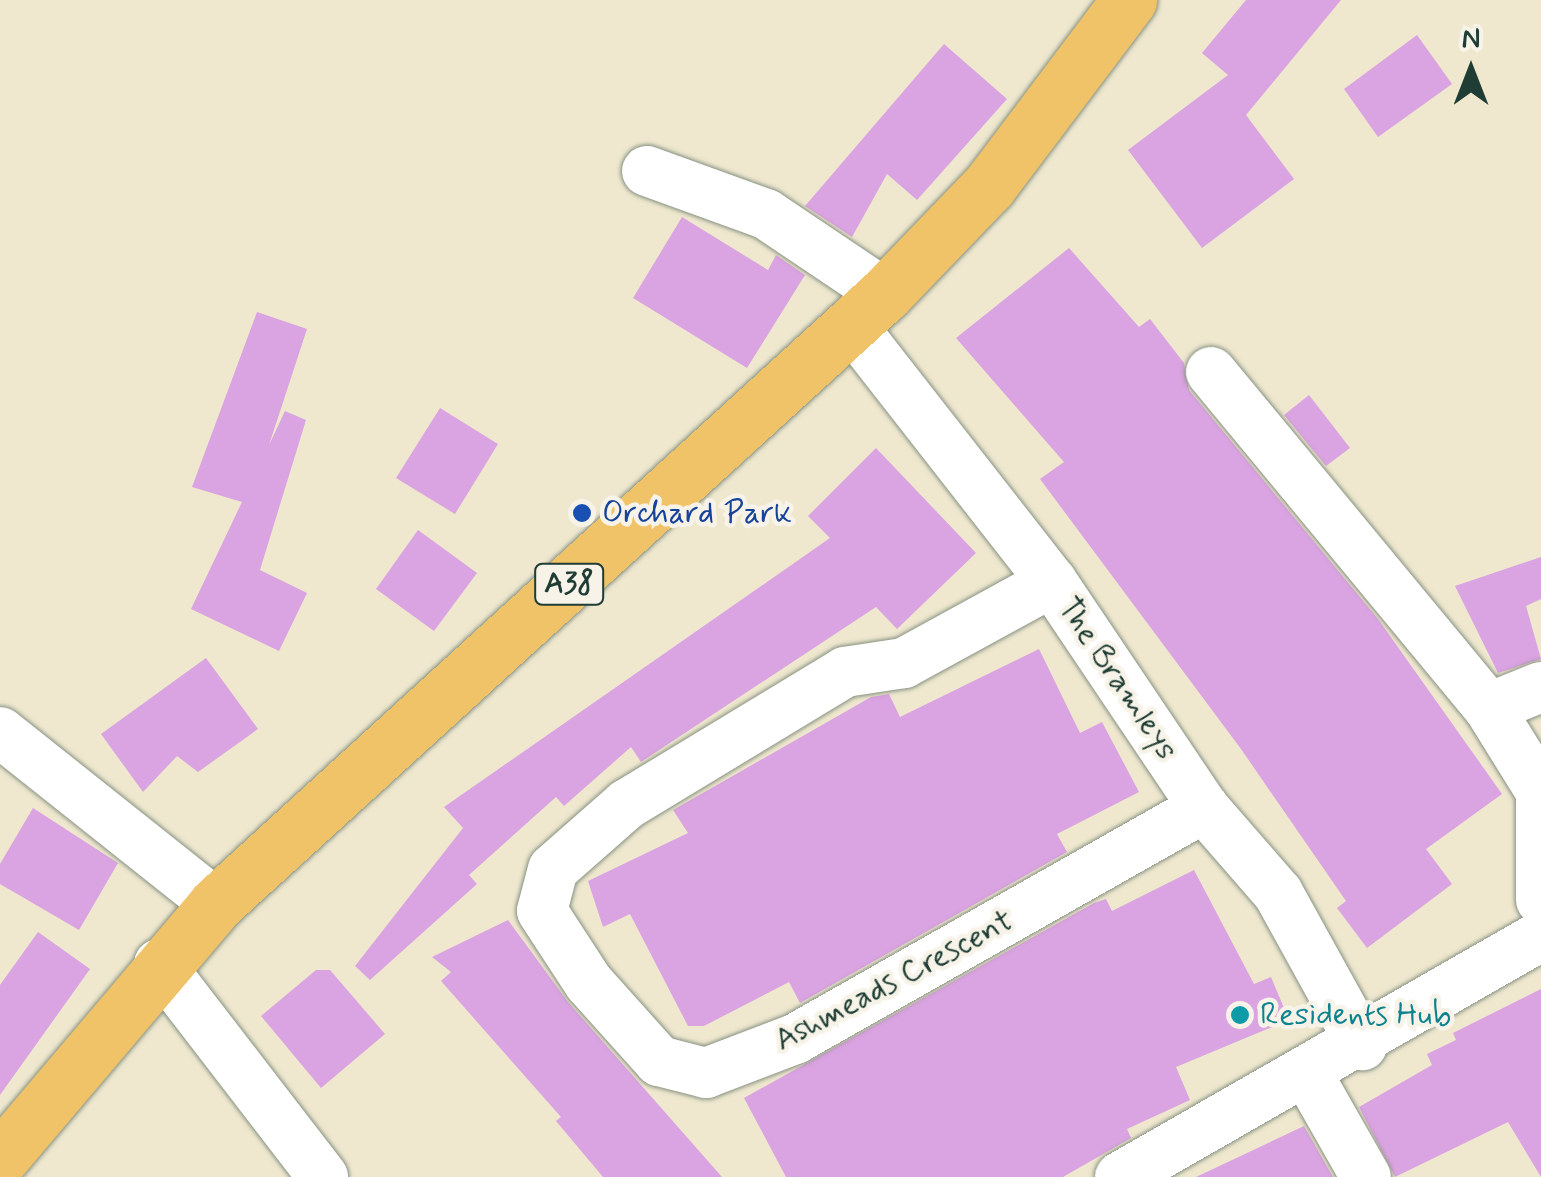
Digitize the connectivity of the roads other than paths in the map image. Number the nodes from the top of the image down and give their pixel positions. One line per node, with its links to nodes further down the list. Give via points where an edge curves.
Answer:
1 (1129, 0): 3 (main road, A38, via 989,186)
2 (647, 170): 3 (street, The Bramleys, via 766,214)
3 (869, 310): 5 (street, The Bramleys); 12 (main road, A38)
4 (1210, 372): 7 (street)
5 (1052, 582): 10 (street, The Bramleys); 10 (street, Ashmeads Crescent, via 904,663 845,672 612,817 553,869 542,912 589,983 659,1061 706,1073 794,1039)
6 (1541, 688): 7 (street)
7 (1489, 708): 9 (street)
8 (0, 732): 12 (street)
9 (1541, 793): 11 (street)
10 (1204, 808): 15 (street, The Bramleys, via 1278,893)
11 (1541, 900)
12 (216, 904): 14 (main road, A38)
13 (1541, 936): 15 (street)
14 (159, 964): 17 (main road, A38); 18 (street)
15 (1362, 1045): 16 (street)
16 (1308, 1075): 19 (street); 20 (street)
17 (0, 1159)
18 (323, 1177)
19 (1120, 1177)
20 (1366, 1177)

